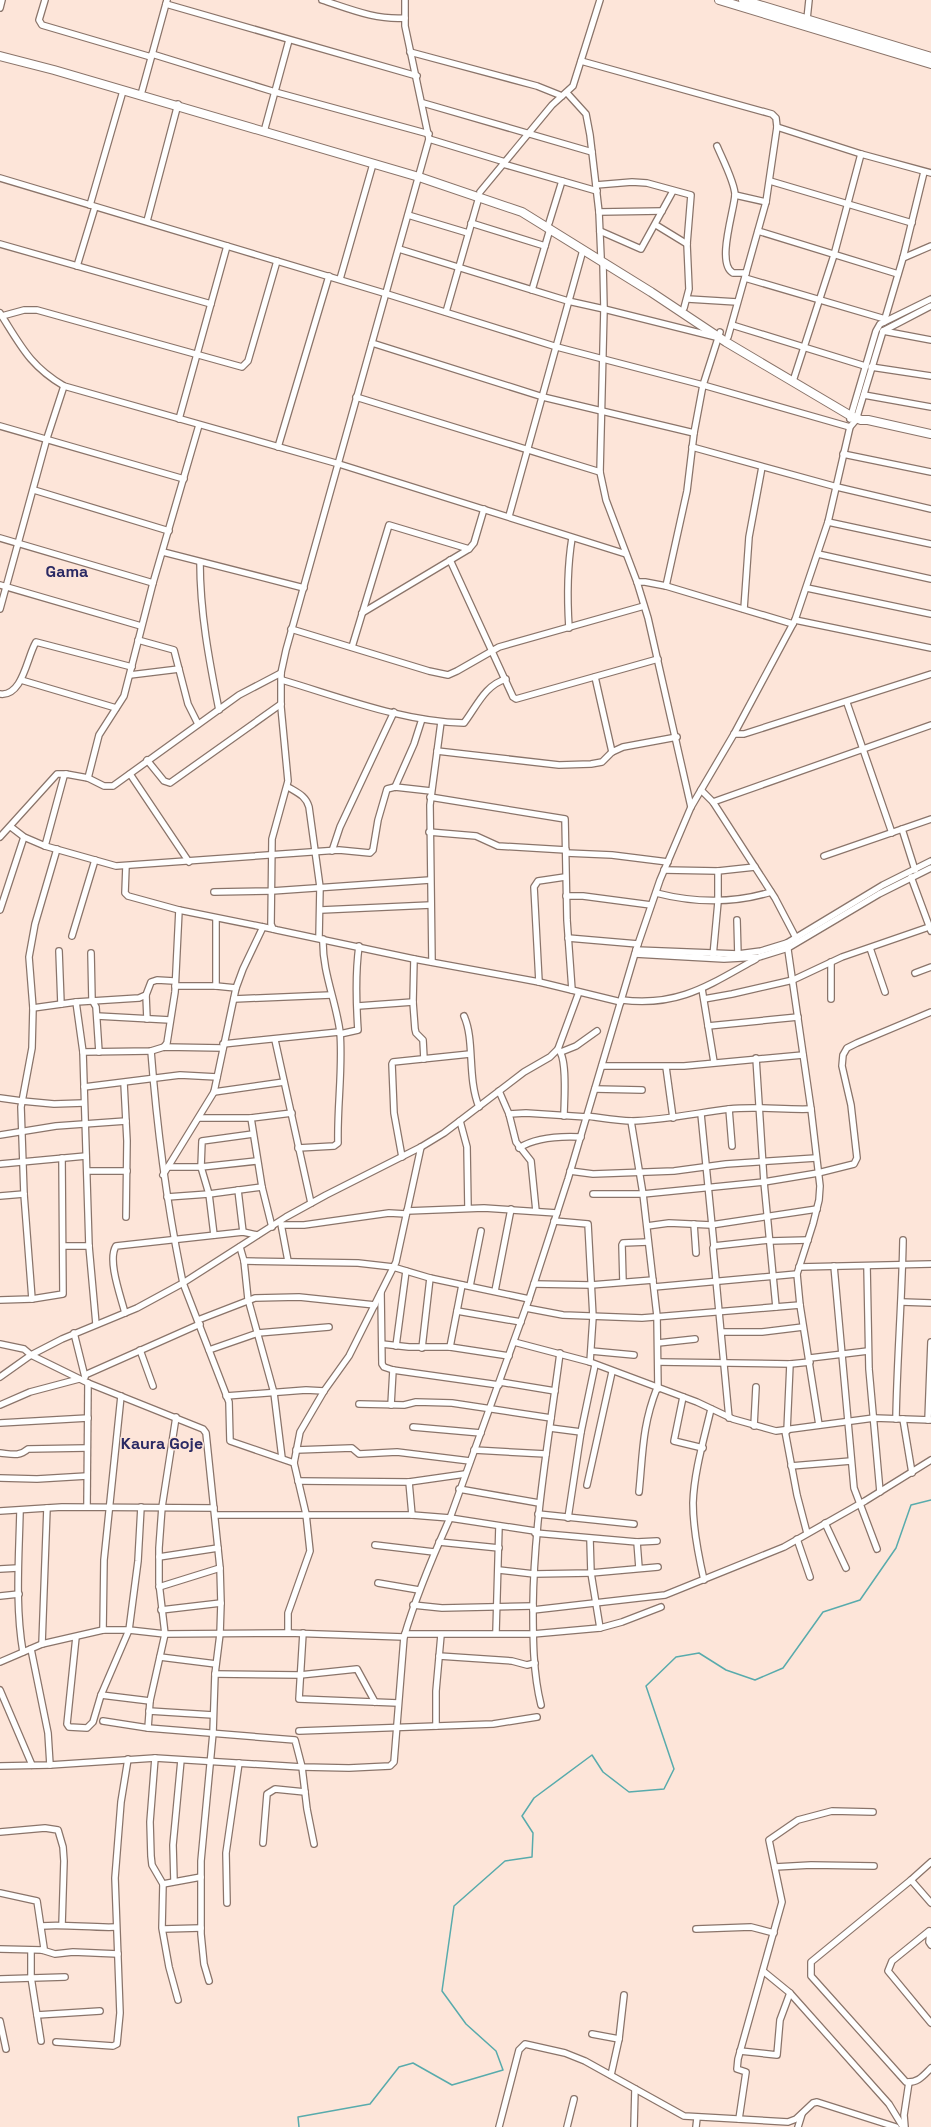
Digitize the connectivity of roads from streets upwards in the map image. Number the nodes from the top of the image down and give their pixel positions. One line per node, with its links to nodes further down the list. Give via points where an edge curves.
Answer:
1 (2, 0): 10 (street)
2 (45, 0): 16 (street, via 39,20 42,25)
3 (322, 0): 11 (street, via 372,16 387,19)
4 (405, 0): 11 (street)
5 (600, 0): 19 (street)
6 (719, 0): 20 (street)
7 (743, 0): 12 (street)
8 (809, 0): 12 (street)
9 (167, 2): 13 (street); 16 (street)
10 (0, 8)
11 (405, 18): 15 (street)
12 (807, 19): 18 (street)
13 (290, 40): 21 (street); 24 (street)
14 (0, 51): 23 (street)
15 (410, 52): 21 (street); 25 (street)
16 (152, 55): 23 (street); 24 (street)
17 (0, 56): 22 (street)
18 (931, 57)
19 (581, 61): 25 (street, via 576,80); 28 (street, via 772,114 776,118)
20 (931, 64)
21 (417, 76): 26 (street)
22 (123, 91): 27 (street); 49 (street)
23 (142, 91): 27 (street)
24 (276, 92): 29 (street); 31 (street)
25 (565, 94): 30 (street); 33 (street, via 586,114)
26 (423, 103): 30 (street); 31 (street)
27 (178, 104): 29 (street); 36 (street); 53 (street)
28 (777, 127): 34 (street); 42 (street)
29 (265, 128): 39 (street)
30 (527, 133): 33 (street); 35 (street)
31 (429, 137): 35 (street); 39 (street)
32 (717, 146): 46 (street)
33 (592, 152): 43 (street)
34 (861, 154): 37 (street); 48 (street)
35 (504, 163): 41 (street); 45 (street)
36 (373, 164): 39 (street); 77 (street)
37 (924, 172): 38 (street); 55 (street)
38 (931, 173)
39 (420, 175): 45 (street); 52 (street)
40 (0, 178): 49 (street)
41 (562, 181): 43 (street); 57 (street)
42 (770, 181): 47 (street); 48 (street)
43 (596, 188): 44 (street, via 632,182); 51 (street)
44 (673, 191): 50 (street); 62 (street, via 693,196)
45 (480, 195): 54 (street); 57 (street, via 519,206)
46 (735, 195): 47 (street); 75 (street, via 726,248 727,267 732,273)
47 (766, 202): 59 (street)
48 (848, 205): 55 (street); 68 (street)
49 (92, 206): 53 (street); 72 (street)
50 (662, 211): 51 (street); 56 (street)
51 (599, 212): 58 (street)
52 (408, 215): 60 (street); 66 (street)
53 (147, 221): 63 (street)
54 (471, 222): 60 (street); 64 (street)
55 (912, 223): 69 (street)
56 (656, 224): 58 (street, via 641,249); 62 (street)
57 (550, 226): 64 (street); 67 (street); 70 (street)
58 (600, 231): 70 (street)
59 (758, 231): 68 (street); 75 (street)
60 (468, 233): 73 (street)
61 (0, 244): 72 (street)
62 (687, 244): 80 (street)
63 (227, 246): 71 (street); 85 (street)
64 (545, 246): 78 (street)
65 (931, 246): 69 (street)
66 (399, 249): 73 (street); 79 (street)
67 (583, 250): 70 (street); 83 (street)
68 (834, 255): 74 (street); 82 (street)
69 (903, 258): 74 (street)
70 (602, 260): 87 (street); 88 (street); 94 (street)
71 (277, 261): 76 (street); 100 (street, via 246,364 238,367)
72 (77, 266): 85 (street)
73 (458, 268): 78 (street); 89 (street)
74 (898, 274): 91 (street)
75 (746, 275): 82 (street); 84 (street)
76 (329, 276): 77 (street); 121 (street)
77 (340, 280): 79 (street)
78 (532, 290): 83 (street)
79 (387, 294): 89 (street); 97 (street)
80 (688, 299): 84 (street); 87 (street)
81 (931, 299): 91 (street)
82 (819, 300): 91 (street); 99 (street)
83 (568, 302): 88 (street); 98 (street)
84 (737, 302): 92 (street)
85 (211, 304): 100 (street)
86 (931, 306): 93 (street)
87 (684, 308): 94 (street)
88 (604, 309): 94 (street); 101 (street)
89 (446, 312): 98 (street)
90 (1, 314): 100 (street, via 37,310); 106 (street, via 31,362 44,374)
91 (884, 321): 102 (street, via 876,331)
92 (732, 325): 95 (street); 99 (street)
93 (883, 331): 96 (street); 103 (street)
94 (719, 336): 95 (street); 107 (street); 113 (street)
95 (728, 337): 105 (street)
96 (931, 340)
97 (372, 343): 109 (street); 110 (street)
98 (556, 347): 101 (street); 109 (street)
99 (804, 347): 102 (street); 105 (street)
100 (197, 355): 114 (street)
101 (603, 359): 107 (street); 112 (street)
102 (865, 366): 113 (street)
103 (872, 367): 104 (street); 108 (street)
104 (931, 376)
105 (794, 378): 113 (street)
106 (64, 386): 114 (street); 120 (street)
107 (703, 386): 117 (street); 118 (street)
108 (864, 395): 111 (street); 113 (street)
109 (543, 396): 112 (street); 123 (street)
110 (356, 397): 123 (street); 125 (street)
111 (931, 407)
112 (602, 412): 118 (street); 127 (street)
113 (854, 415): 117 (street); 119 (street)
114 (179, 419): 115 (street)
115 (199, 425): 121 (street); 129 (street)
116 (0, 426): 120 (street)
117 (850, 426): 124 (street)
118 (694, 433): 122 (street)
119 (931, 434)
120 (47, 438): 129 (street); 131 (street)
121 (278, 447): 125 (street)
122 (692, 447): 126 (street); 151 (street, via 687,491)
123 (528, 450): 127 (street); 134 (street)
124 (843, 454): 128 (street); 130 (street)
125 (339, 464): 132 (street); 153 (street)
126 (762, 466): 130 (street); 157 (street, via 749,537)
127 (600, 472): 143 (street, via 606,500)
128 (931, 472)
129 (184, 479): 136 (street)
130 (837, 487): 133 (street); 135 (street)
131 (34, 490): 136 (street); 139 (street)
132 (484, 509): 134 (street); 141 (street, via 474,543)
133 (931, 509)
134 (509, 516): 138 (street)
135 (828, 522): 140 (street); 144 (street)
136 (169, 531): 142 (street)
137 (0, 538): 139 (street)
138 (572, 538): 143 (street); 162 (street, via 566,589)
139 (18, 543): 149 (street); 152 (street)
140 (931, 544)
141 (469, 550): 145 (street); 158 (street, via 389,525)
142 (163, 552): 146 (street); 149 (street)
143 (626, 554): 148 (street)
144 (818, 554): 147 (street); 154 (street)
145 (450, 560): 158 (street); 167 (street)
146 (200, 562): 153 (street); 182 (street, via 205,637)
147 (931, 579)
148 (637, 582): 151 (street); 155 (street)
149 (153, 583): 161 (street)
150 (0, 585): 152 (street)
151 (666, 586): 157 (street)
152 (7, 587): 156 (street); 161 (street)
153 (304, 588): 163 (street)
154 (807, 588): 159 (street); 160 (street)
155 (644, 606): 162 (street); 168 (street)
156 (0, 609)
157 (744, 609): 160 (street)
158 (362, 613): 165 (street)
159 (931, 614)
160 (794, 622): 166 (street); 188 (street)
161 (142, 626): 164 (street)
162 (569, 628): 167 (street)
163 (291, 629): 165 (street); 171 (street)
164 (138, 640): 169 (street); 170 (street, via 172,648)
165 (352, 647): 167 (street, via 442,674 458,671)
166 (931, 648)
167 (493, 651): 175 (street)
168 (658, 659): 174 (street); 189 (street)
169 (132, 667): 173 (street); 176 (street, via 36,642)
170 (179, 668): 173 (street); 186 (street, via 188,704)
171 (282, 673): 177 (street); 182 (street, via 258,684)
172 (931, 674): 179 (street)
173 (130, 675): 181 (street, via 123,699)
174 (595, 676): 175 (street, via 516,699); 192 (street)
175 (506, 679): 185 (street, via 487,689 464,723)
176 (21, 680): 178 (street, via 11,692); 181 (street)
177 (282, 680): 180 (street); 183 (street)
178 (0, 694)
179 (847, 703): 188 (street, via 744,734); 190 (street)
180 (281, 704): 193 (street, via 170,783 162,779); 197 (street)
181 (116, 708): 196 (street, via 99,735)
182 (219, 710): 186 (street)
183 (394, 712): 184 (street); 212 (street, via 340,827)
184 (422, 719): 185 (street); 198 (street)
185 (441, 722): 191 (street)
186 (198, 724): 193 (street)
187 (931, 726): 190 (street)
188 (734, 734): 199 (street)
189 (677, 736): 192 (street, via 632,745); 202 (street)
190 (863, 749): 201 (street); 207 (street)
191 (437, 751): 192 (street, via 559,765 602,762); 200 (street)
192 (612, 752)
193 (147, 760): 195 (street)
194 (66, 774): 196 (street); 204 (street, via 57,774); 210 (street)
195 (130, 774): 196 (street, via 109,787); 219 (street)
196 (88, 778)
197 (288, 787): 214 (street, via 308,801); 215 (street, via 273,832)
198 (395, 787): 200 (street); 212 (street, via 387,789 384,797 372,852)
199 (701, 790): 201 (street); 202 (street)
200 (430, 794): 206 (street); 213 (street, via 564,818)
201 (713, 802): 222 (street)
202 (691, 807): 220 (street)
203 (931, 819): 205 (street)
204 (11, 827): 208 (street); 209 (street)
205 (902, 829): 207 (street); 226 (street)
206 (429, 832): 213 (street, via 476,836 498,846); 229 (street)
207 (892, 833): 216 (street)
208 (0, 837)
209 (24, 837): 210 (street); 239 (street)
210 (45, 846): 211 (street)
211 (57, 849): 217 (street); 285 (street, via 31,940 29,972)
212 (332, 851): 214 (street)
213 (566, 851): 220 (street); 227 (street)
214 (316, 853): 215 (street); 230 (street)
215 (271, 856): 219 (street); 231 (street)
216 (824, 856)
217 (95, 860): 221 (street, via 112,866); 247 (street)
218 (931, 861): 226 (street)
219 (189, 862): 221 (street)
220 (668, 862): 224 (street)
221 (126, 866): 240 (street, via 126,895)
222 (755, 867): 225 (street); 233 (street)
223 (931, 868): 226 (street)
224 (664, 870): 225 (street); 234 (street)
225 (718, 871): 236 (street)
226 (916, 871): 228 (street); 250 (street)
227 (565, 877): 235 (street); 266 (street, via 538,881 534,887)
228 (911, 877): 246 (street); 251 (street)
229 (430, 880): 230 (street); 237 (street)
230 (320, 887): 231 (street); 241 (street)
231 (272, 891): 232 (street); 245 (street)
232 (214, 892)
233 (771, 892): 236 (street); 250 (street)
234 (656, 893): 236 (street); 238 (street)
235 (566, 896): 238 (street); 249 (street)
236 (718, 902): 257 (street)
237 (431, 905): 241 (street); 261 (street)
238 (652, 905): 254 (street)
239 (0, 910)
240 (179, 910): 242 (street); 267 (street)
241 (321, 910): 248 (street)
242 (216, 918): 244 (street); 268 (street)
243 (737, 920): 258 (street)
244 (263, 927): 245 (street); 269 (street)
245 (273, 929): 248 (street)
246 (930, 929): 253 (street)
247 (72, 936)
248 (321, 938): 252 (street); 275 (street)
249 (568, 938): 254 (street); 271 (street)
250 (796, 938): 251 (street)
251 (788, 945): 258 (street); 259 (street); 265 (street)
252 (359, 946): 260 (street); 284 (street, via 355,980)
253 (870, 948): 262 (street); 273 (street)
254 (636, 949): 257 (street); 280 (street)
255 (59, 951): 283 (street)
256 (91, 953): 279 (street)
257 (713, 956): 258 (street)
258 (738, 956): 259 (street)
259 (759, 957): 270 (street)
260 (414, 959): 261 (street); 282 (street)
261 (432, 962): 266 (street)
262 (831, 962): 265 (street); 278 (street)
263 (931, 967): 264 (street)
264 (915, 973)
265 (792, 980): 277 (street); 289 (street)
266 (539, 982): 271 (street)
267 (175, 984): 268 (street); 274 (street, via 157,980 151,982); 291 (street)
268 (216, 986): 269 (street)
269 (236, 988): 276 (street)
270 (702, 989): 277 (street); 280 (street, via 666,1000)
271 (572, 990): 272 (street)
272 (579, 992): 280 (street); 298 (street)
273 (884, 992)
274 (146, 994): 279 (street, via 139,998); 290 (street)
275 (331, 995): 276 (street); 294 (street)
276 (234, 998): 296 (street)
277 (704, 999): 292 (street)
278 (831, 999)
279 (92, 1000): 281 (street); 287 (street)
280 (622, 1001): 307 (street)
281 (76, 1002): 283 (street); 300 (street)
282 (413, 1002): 284 (street); 305 (street, via 415,1029 423,1040)
283 (62, 1004): 285 (street)
284 (358, 1006): 294 (street, via 357,1031)
285 (33, 1008): 319 (street, via 32,1048)
286 (931, 1012): 360 (street, via 847,1048 842,1066 851,1105 857,1158 854,1164)
287 (97, 1016): 290 (street); 301 (street)
288 (464, 1016): 302 (street, via 468,1028)
289 (798, 1017): 292 (street); 303 (street)
290 (147, 1019): 291 (street)
291 (170, 1020): 297 (street, via 167,1044)
292 (708, 1026): 306 (street)
293 (597, 1031): 298 (street, via 576,1046)
294 (340, 1033): 295 (street); 343 (street, via 338,1143 334,1146)
295 (275, 1040): 296 (street); 311 (street)
296 (223, 1046): 297 (street); 309 (street)
297 (164, 1047): 299 (street)
298 (560, 1050): 316 (street); 328 (street, via 564,1068)
299 (151, 1051): 301 (street); 310 (street)
300 (83, 1052): 301 (street); 313 (street)
301 (99, 1052)
302 (470, 1054): 305 (street); 321 (street, via 471,1077)
303 (803, 1055): 304 (street); 324 (street)
304 (756, 1058): 306 (street); 322 (street)
305 (424, 1059): 346 (street, via 392,1064 394,1113)
306 (714, 1062): 308 (street)
307 (602, 1066): 308 (street); 314 (street)
308 (666, 1067): 332 (street)
309 (217, 1077): 310 (street, via 184,1075); 317 (street)
310 (153, 1080): 312 (street); 361 (street)
311 (284, 1082): 317 (street); 325 (street)
312 (124, 1083): 313 (street); 333 (street)
313 (84, 1088): 320 (street)
314 (595, 1089): 315 (street); 329 (street)
315 (642, 1090)
316 (499, 1091): 321 (street); 326 (street)
317 (214, 1092): 330 (street)
318 (0, 1098): 319 (street)
319 (22, 1101): 320 (street, via 54,1104); 337 (street)
320 (84, 1102): 336 (street)
321 (479, 1107): 334 (street)
322 (760, 1108): 323 (street); 324 (street); 351 (street)
323 (729, 1109): 327 (street); 341 (street)
324 (811, 1109): 348 (street)
325 (292, 1113): 331 (street); 343 (street)
326 (509, 1114): 328 (street); 344 (street)
327 (701, 1114): 332 (street); 355 (street)
328 (564, 1116): 329 (street)
329 (587, 1117): 335 (street); 340 (street)
330 (199, 1118): 331 (street); 354 (street)
331 (251, 1118): 338 (street)
332 (673, 1118): 335 (street)
333 (126, 1121): 336 (street); 358 (street)
334 (460, 1121): 342 (street); 373 (street, via 467,1147)
335 (631, 1121): 359 (street)
336 (85, 1123): 337 (street); 345 (street)
337 (22, 1132): 339 (street); 349 (street)
338 (253, 1134): 350 (street); 353 (street, via 202,1141)
339 (0, 1135)
340 (581, 1137): 344 (street, via 550,1138 529,1142); 356 (street)
341 (732, 1146)
342 (421, 1147): 346 (street); 377 (street)
343 (298, 1148): 372 (street)
344 (519, 1148): 376 (street, via 531,1161 533,1168)
345 (86, 1156): 347 (street); 357 (street)
346 (402, 1157): 372 (street)
347 (62, 1158): 349 (street); 396 (street)
348 (816, 1158): 351 (street); 360 (street)
349 (22, 1161): 352 (street); 366 (street)
350 (257, 1161): 353 (street); 363 (street)
351 (763, 1161): 355 (street); 362 (street)
352 (0, 1164)
353 (201, 1167): 354 (street); 367 (street)
354 (168, 1168): 361 (street)
355 (705, 1168): 359 (street); 364 (street)
356 (570, 1170): 359 (street, via 593,1174); 378 (street)
357 (87, 1171): 358 (street); 397 (street)
358 (126, 1171): 380 (street)
359 (639, 1172): 369 (street)
360 (818, 1173): 362 (street); 375 (street, via 820,1192)
361 (163, 1175): 371 (street)
362 (764, 1182): 364 (street); 379 (street)
363 (262, 1187): 365 (street); 385 (street)
364 (707, 1187): 369 (street); 384 (street)
365 (238, 1190): 367 (street); 388 (street)
366 (24, 1194): 370 (street); 424 (street)
367 (209, 1194): 371 (street); 389 (street)
368 (593, 1194): 369 (street)
369 (643, 1194): 386 (street)
370 (0, 1196)
371 (167, 1197): 391 (street)
372 (311, 1203): 382 (street)
373 (468, 1208): 374 (street); 377 (street)
374 (511, 1209): 376 (street); 422 (street)
375 (817, 1209): 379 (street); 392 (street)
376 (536, 1211): 378 (street)
377 (407, 1212): 382 (street, via 290,1226); 407 (street)
378 (557, 1213): 381 (street)
379 (767, 1215): 384 (street); 394 (street)
380 (126, 1217)
381 (554, 1221): 417 (street); 419 (street, via 588,1224)
382 (281, 1224): 385 (street); 402 (street)
383 (694, 1224): 384 (street); 386 (street, via 669,1223); 400 (street)
384 (711, 1224): 398 (street)
385 (272, 1226): 390 (street)
386 (646, 1226): 395 (street)
387 (481, 1231): 420 (street)
388 (244, 1232): 389 (street); 390 (street)
389 (214, 1235): 391 (street)
390 (257, 1235): 399 (street)
391 (175, 1240): 416 (street); 436 (street, via 122,1244 115,1247 113,1264)
392 (808, 1240): 394 (street); 408 (street)
393 (903, 1240): 403 (street)
394 (769, 1241): 398 (street); 411 (street)
395 (648, 1242): 413 (street); 415 (street, via 623,1243)
396 (63, 1246): 397 (street); 424 (street, via 63,1294)
397 (89, 1246): 441 (street)
398 (714, 1246): 414 (street)
399 (240, 1247): 401 (street); 416 (street)
400 (696, 1253)
401 (244, 1261): 402 (street); 425 (street)
402 (288, 1261): 407 (street)
403 (903, 1264): 404 (street); 406 (street); 428 (street)
404 (931, 1264)
405 (834, 1266): 406 (street); 408 (street); 463 (street)
406 (867, 1266): 459 (street)
407 (393, 1267): 409 (street); 423 (street)
408 (799, 1267): 410 (street)
409 (406, 1271): 412 (street); 453 (street)
410 (797, 1274): 411 (street); 431 (street)
411 (773, 1276): 414 (street); 432 (street)
412 (430, 1278): 418 (street); 454 (street)
413 (653, 1280): 415 (street); 421 (street)
414 (716, 1280): 421 (street); 435 (street)
415 (623, 1282): 419 (street)
416 (183, 1283): 436 (street); 439 (street)
417 (534, 1284): 419 (street); 426 (street)
418 (462, 1285): 420 (street); 434 (street)
419 (591, 1285): 438 (street)
420 (470, 1286): 422 (street)
421 (654, 1287): 437 (street)
422 (495, 1290): 426 (street)
423 (381, 1293): 430 (street); 452 (street)
424 (32, 1299): 427 (street)
425 (248, 1299): 430 (street, via 271,1296 299,1297); 439 (street); 446 (street)
426 (529, 1299): 433 (street)
427 (0, 1300)
428 (902, 1302): 429 (street); 494 (street)
429 (931, 1303)
430 (375, 1305): 478 (street, via 349,1356)
431 (800, 1305): 432 (street); 443 (street)
432 (776, 1307): 435 (street)
433 (526, 1308): 438 (street, via 563,1315); 440 (street)
434 (457, 1311): 440 (street); 455 (street)
435 (719, 1312): 437 (street); 444 (street)
436 (125, 1313): 441 (street)
437 (657, 1316): 438 (street); 450 (street)
438 (593, 1317): 458 (street)
439 (199, 1322): 456 (street); 457 (street)
440 (521, 1322): 448 (street)
441 (96, 1324): 445 (street)
442 (329, 1327): 446 (street)
443 (803, 1327): 444 (street, via 762,1332); 465 (street)
444 (722, 1332): 468 (street)
445 (74, 1333): 461 (street); 473 (street)
446 (258, 1333): 457 (street); 480 (street)
447 (695, 1339): 450 (street)
448 (514, 1342): 460 (street); 464 (street)
449 (931, 1342): 496 (street)
450 (658, 1343): 466 (street)
451 (0, 1344): 461 (street, via 24,1349)
452 (382, 1344): 453 (street); 470 (street, via 382,1364)
453 (396, 1346): 454 (street)
454 (422, 1348): 455 (street)
455 (450, 1348): 464 (street)
456 (140, 1350): 473 (street); 475 (street)
457 (209, 1350): 482 (street)
458 (591, 1350): 462 (street); 467 (street)
459 (868, 1351): 463 (street); 493 (street)
460 (560, 1353): 467 (street); 479 (street)
461 (31, 1355): 472 (street); 473 (street)
462 (634, 1355)
463 (842, 1355): 465 (street); 497 (street)
464 (509, 1356): 474 (street)
465 (810, 1360): 469 (street); 499 (street)
466 (658, 1362): 468 (street); 477 (street)
467 (593, 1364): 471 (street); 504 (street)
468 (724, 1364): 469 (street); 492 (street)
469 (790, 1364): 503 (street)
470 (393, 1370): 474 (street); 486 (street)
471 (612, 1372): 477 (street); 524 (street)
472 (0, 1377)
473 (84, 1380): 481 (street); 485 (street, via 30,1392); 490 (street)
474 (499, 1383): 479 (street); 487 (street)
475 (153, 1386)
476 (756, 1387): 500 (street)
477 (658, 1388): 483 (street); 526 (street, via 643,1438)
478 (324, 1391): 480 (street); 508 (street, via 300,1432)
479 (555, 1391): 491 (street)
480 (274, 1393): 482 (street); 512 (street)
481 (121, 1396): 489 (street); 532 (street)
482 (226, 1396): 512 (street, via 230,1441)
483 (683, 1397): 488 (street); 507 (street, via 674,1441)
484 (359, 1404): 486 (street)
485 (0, 1405)
486 (391, 1405): 487 (street, via 430,1402)
487 (491, 1408): 491 (street); 505 (street)
488 (711, 1409): 492 (street); 507 (street)
489 (176, 1417): 533 (street); 535 (street, via 206,1432)
490 (88, 1418): 498 (street); 506 (street)
491 (551, 1418): 502 (street)
492 (729, 1418): 500 (street)
493 (874, 1418): 494 (street); 497 (street); 527 (street)
494 (896, 1418): 495 (street)
495 (903, 1419): 496 (street); 518 (street)
496 (929, 1420)
497 (848, 1421): 499 (street); 515 (street)
498 (0, 1423)
499 (819, 1425): 503 (street)
500 (754, 1426): 503 (street)
501 (413, 1427): 505 (street)
502 (550, 1428): 504 (street); 511 (street)
503 (786, 1431): 517 (street)
504 (581, 1432): 543 (street)
505 (481, 1433): 509 (street)
506 (87, 1448): 510 (street, via 28,1449 22,1454 15,1455); 520 (street)
507 (703, 1448): 570 (street, via 693,1502 696,1542)
508 (296, 1450): 514 (street, via 352,1448 358,1454 397,1452); 516 (street)
509 (474, 1450): 511 (street); 514 (street)
510 (0, 1453)
511 (546, 1454): 528 (street)
512 (282, 1458): 516 (street)
513 (931, 1460): 518 (street)
514 (470, 1461): 519 (street)
515 (851, 1462): 517 (street); 529 (street)
516 (294, 1463): 522 (street)
517 (791, 1466): 548 (street)
518 (912, 1473): 527 (street)
519 (465, 1474): 523 (street); 525 (street)
520 (87, 1476): 521 (street); 531 (street)
521 (0, 1478)
522 (298, 1481): 523 (street); 538 (street)
523 (409, 1482): 541 (street)
524 (587, 1485)
525 (460, 1489): 528 (street); 542 (street)
526 (639, 1492)
527 (880, 1492): 529 (street)
528 (539, 1503): 539 (street)
529 (858, 1504): 544 (street); 557 (street)
530 (141, 1506): 532 (street); 533 (street); 585 (street, via 138,1560)
531 (87, 1507): 532 (street); 534 (street)
532 (111, 1507): 584 (street, via 104,1560)
533 (162, 1507): 535 (street); 559 (street)
534 (47, 1508): 536 (street); 595 (street)
535 (214, 1508): 540 (street)
536 (20, 1510): 537 (street); 561 (street)
537 (0, 1511)
538 (306, 1514): 540 (street); 541 (street); 587 (street, via 310,1550 288,1614)
539 (538, 1514): 543 (street); 547 (street)
540 (215, 1515): 555 (street)
541 (412, 1515): 542 (street)
542 (450, 1518): 546 (street); 552 (street)
543 (568, 1518): 545 (street)
544 (825, 1523): 548 (street); 564 (street)
545 (634, 1524)
546 (499, 1526): 547 (street); 556 (street)
547 (535, 1532): 549 (street); 568 (street)
548 (807, 1532): 550 (street)
549 (590, 1539): 553 (street); 567 (street)
550 (797, 1539): 569 (street); 570 (street)
551 (657, 1541): 553 (street)
552 (439, 1542): 556 (street); 558 (street)
553 (637, 1542): 563 (street)
554 (375, 1544): 558 (street)
555 (218, 1548): 559 (street); 562 (street)
556 (499, 1548): 566 (street)
557 (876, 1549)
558 (434, 1552): 573 (street)
559 (159, 1557): 572 (street)
560 (658, 1567): 563 (street)
561 (18, 1568): 565 (street); 574 (street)
562 (220, 1568): 572 (street); 576 (street)
563 (639, 1568): 567 (street)
564 (846, 1568)
565 (0, 1569)
566 (499, 1570): 568 (street); 579 (street)
567 (591, 1572): 568 (street); 577 (street)
568 (534, 1574): 581 (street)
569 (810, 1577)
570 (704, 1580): 577 (street, via 666,1595)
571 (378, 1583): 573 (street)
572 (159, 1587): 582 (street)
573 (419, 1590): 578 (street)
574 (19, 1594): 575 (street); 597 (street)
575 (0, 1596)
576 (221, 1603): 582 (street); 590 (street)
577 (596, 1604): 581 (street); 583 (street)
578 (414, 1605): 579 (street, via 442,1608); 593 (street)
579 (498, 1607): 581 (street); 586 (street)
580 (661, 1607): 583 (street)
581 (533, 1608): 591 (street)
582 (162, 1610): 589 (street)
583 (600, 1628): 591 (street)
584 (103, 1630): 585 (street); 594 (street)
585 (129, 1630): 589 (street); 606 (street)
586 (496, 1632): 591 (street); 592 (street)
587 (288, 1633): 588 (street); 590 (street)
588 (303, 1633): 593 (street); 604 (street)
589 (166, 1634): 590 (street); 599 (street)
590 (220, 1634): 602 (street)
591 (533, 1634): 601 (street)
592 (441, 1635): 593 (street); 598 (street)
593 (405, 1636): 609 (street)
594 (76, 1637): 595 (street); 606 (street, via 66,1714 68,1726 89,1726 93,1722)
595 (42, 1644): 596 (street)
596 (31, 1649): 597 (street); 626 (street, via 48,1734)
597 (23, 1652): 600 (street)
598 (439, 1656): 601 (street, via 504,1660 526,1665); 616 (street)
599 (160, 1657): 602 (street); 607 (street)
600 (0, 1662)
601 (535, 1663): 610 (street, via 536,1687)
602 (216, 1664): 603 (street)
603 (215, 1674): 604 (street); 612 (street)
604 (302, 1675): 608 (street, via 357,1669); 608 (street, via 298,1698 302,1701)
605 (0, 1690): 625 (street)
606 (101, 1695): 607 (street)
607 (150, 1701): 611 (street)
608 (374, 1702): 609 (street)
609 (398, 1703): 615 (street)
610 (541, 1706)
611 (150, 1711): 612 (street); 617 (street)
612 (214, 1714): 619 (street)
613 (537, 1717): 616 (street, via 493,1724)
614 (103, 1722): 617 (street)
615 (396, 1726): 616 (street); 618 (street); 628 (street, via 394,1762 390,1766)
616 (436, 1726)
617 (148, 1728): 619 (street)
618 (299, 1731)
619 (213, 1733): 623 (street); 628 (street, via 295,1740)
620 (155, 1758): 621 (street); 622 (street); 640 (street, via 150,1846 152,1865)
621 (128, 1759): 626 (street); 646 (street, via 121,1802 115,1878)
622 (181, 1760): 623 (street); 639 (street, via 173,1845)
623 (210, 1761): 624 (street); 637 (street)
624 (239, 1763): 628 (street); 642 (street, via 226,1853)
625 (32, 1765): 626 (street); 627 (street)
626 (50, 1765)
627 (0, 1766)
628 (302, 1767): 629 (street)
629 (305, 1792): 632 (street, via 275,1789 267,1794); 633 (street)
630 (873, 1812): 636 (street, via 832,1811 798,1820 769,1840)
631 (0, 1832): 644 (street, via 45,1828 58,1830 64,1861)
632 (263, 1843)
633 (314, 1844)
634 (931, 1862): 638 (street)
635 (874, 1866): 636 (street)
636 (775, 1867): 651 (street, via 782,1902)
637 (201, 1877): 639 (street); 647 (street)
638 (911, 1880): 643 (street); 677 (street, via 811,1962 810,1969 811,1976 906,2082)
639 (174, 1881): 640 (street)
640 (163, 1884): 648 (street)
641 (0, 1893): 645 (street, via 37,1901)
642 (227, 1903)
643 (931, 1904)
644 (62, 1925): 645 (street); 646 (street)
645 (41, 1926): 654 (street, via 44,1948)
646 (116, 1927): 656 (street)
647 (201, 1928): 648 (street); 661 (street, via 204,1964)
648 (163, 1929): 664 (street)
649 (696, 1929): 651 (street, via 751,1927)
650 (930, 1930): 652 (street); 668 (street, via 892,1961 888,1971)
651 (774, 1933): 657 (street)
652 (931, 1945)
653 (0, 1949): 655 (street)
654 (42, 1950): 655 (street); 656 (street, via 55,1954)
655 (31, 1951): 658 (street)
656 (118, 1954): 672 (street, via 120,2013 117,2044 113,2046)
657 (763, 1970): 662 (street); 674 (street)
658 (31, 1977): 659 (street); 660 (street); 666 (street)
659 (65, 1977)
660 (0, 1979)
661 (209, 1981)
662 (790, 1993): 674 (street, via 780,2020 777,2055); 689 (street, via 889,2104)
663 (624, 1995): 670 (street)
664 (178, 2000)
665 (100, 2011): 666 (street)
666 (37, 2014): 671 (street)
667 (0, 2021): 673 (street)
668 (931, 2024)
669 (592, 2034): 670 (street)
670 (619, 2039): 676 (street)
671 (41, 2041)
672 (56, 2042)
673 (6, 2049)
674 (740, 2051): 682 (street, via 737,2069 746,2072)
675 (931, 2068): 677 (street, via 918,2080)
676 (611, 2075): 678 (street); 683 (street, via 565,2053 522,2045)
677 (909, 2082): 689 (street)
678 (635, 2089): 681 (street, via 679,2113); 685 (street)
679 (574, 2099): 684 (street)
680 (802, 2113): 682 (street, via 788,2122); 687 (street); 688 (street, via 817,2102)
681 (697, 2118): 682 (street); 686 (street)
682 (739, 2119)
683 (499, 2127)
684 (567, 2127)
685 (634, 2127)
686 (696, 2127)
687 (798, 2127)
688 (896, 2127)
689 (904, 2127)

